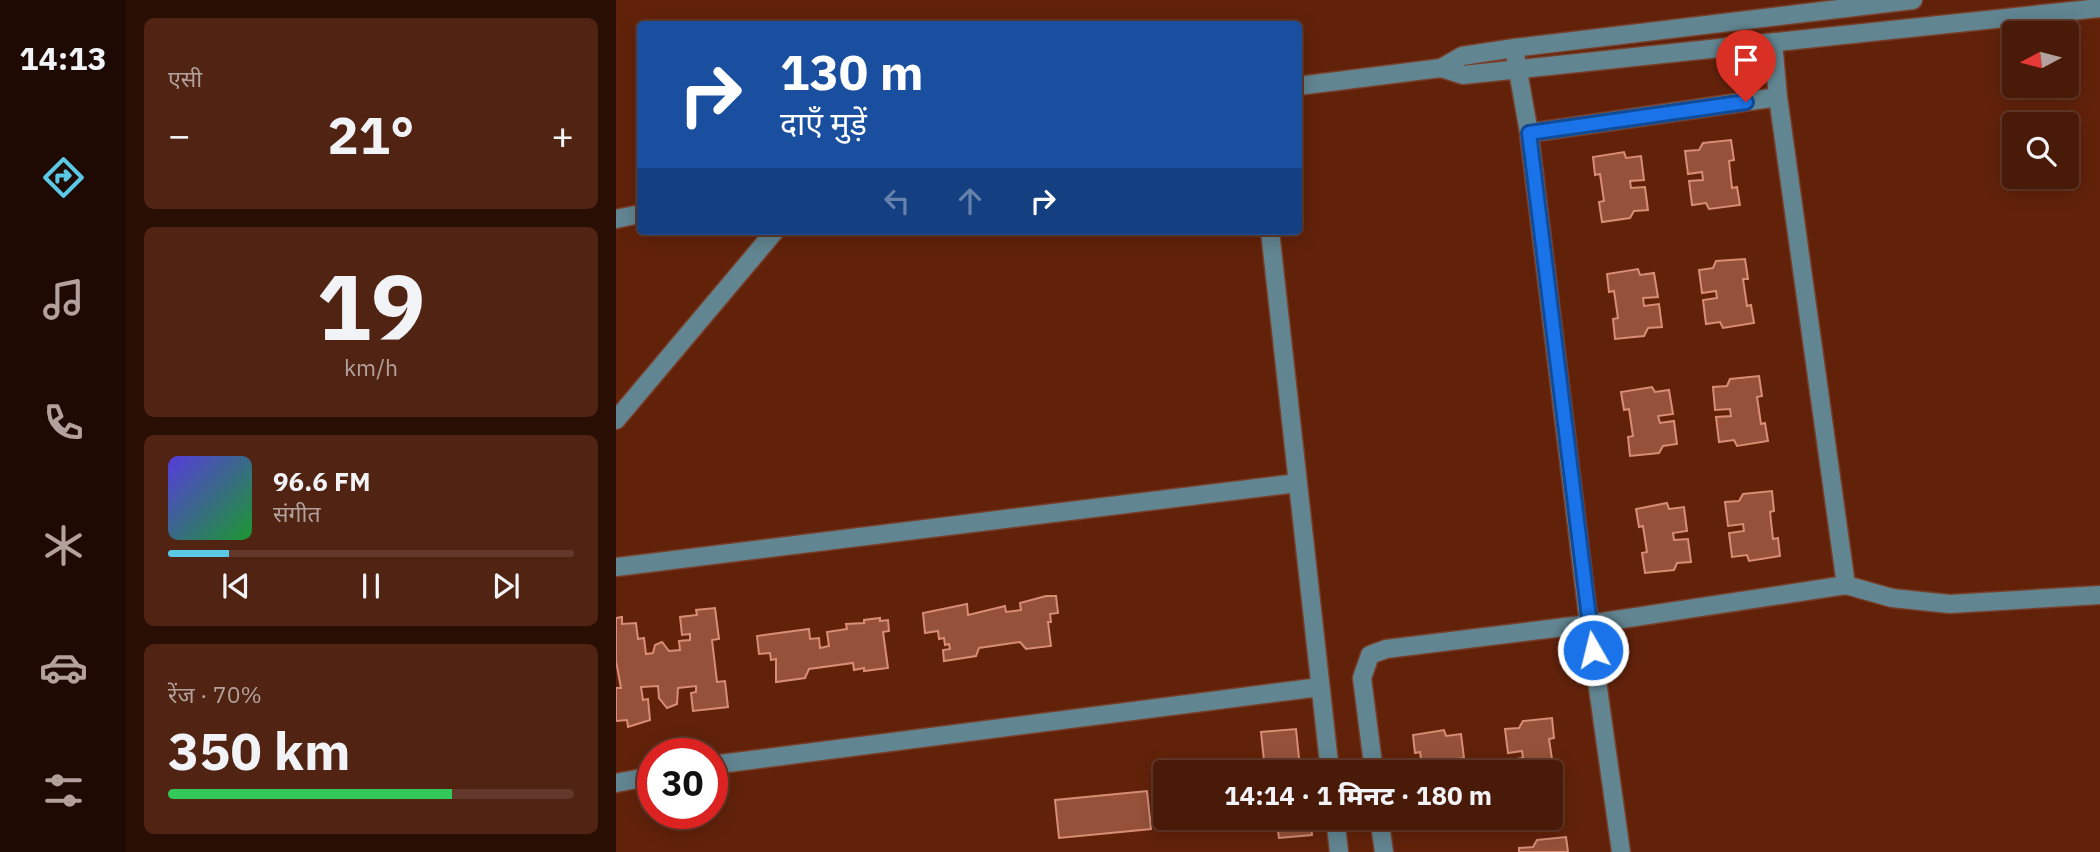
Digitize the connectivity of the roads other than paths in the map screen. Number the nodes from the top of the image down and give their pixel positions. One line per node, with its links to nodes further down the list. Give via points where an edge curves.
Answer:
1 (1913, 0): 4 (street)
2 (2100, 8): 3 (street)
3 (1773, 42): 6 (street); 8 (street)
4 (1514, 48): 5 (street, via 1462,56); 6 (street)
5 (1441, 68): 6 (street, via 1463,75); 7 (street)
6 (1518, 69): 9 (street)
7 (1302, 85)
8 (1778, 97): 9 (street); 17 (street)
9 (1529, 133): 19 (street)
10 (637, 215): 11 (street)
11 (616, 219)
12 (772, 235): 14 (street)
13 (1270, 235): 15 (street)
14 (616, 420)
15 (1297, 483): 16 (street); 20 (street)
16 (616, 567)
17 (1846, 585): 18 (street, via 1892,598 1950,604); 19 (street)
18 (2100, 596)
19 (1589, 624): 22 (street, via 1386,649 1370,655 1363,678); 30 (street)
20 (1320, 687): 21 (street); 23 (street)
21 (1329, 760)
22 (1373, 760)
23 (728, 763)
24 (637, 779): 25 (street)
25 (616, 783)
26 (1336, 830): 28 (street)
27 (1381, 830): 29 (street)
28 (1339, 852)
29 (1384, 852)
30 (1621, 852)

